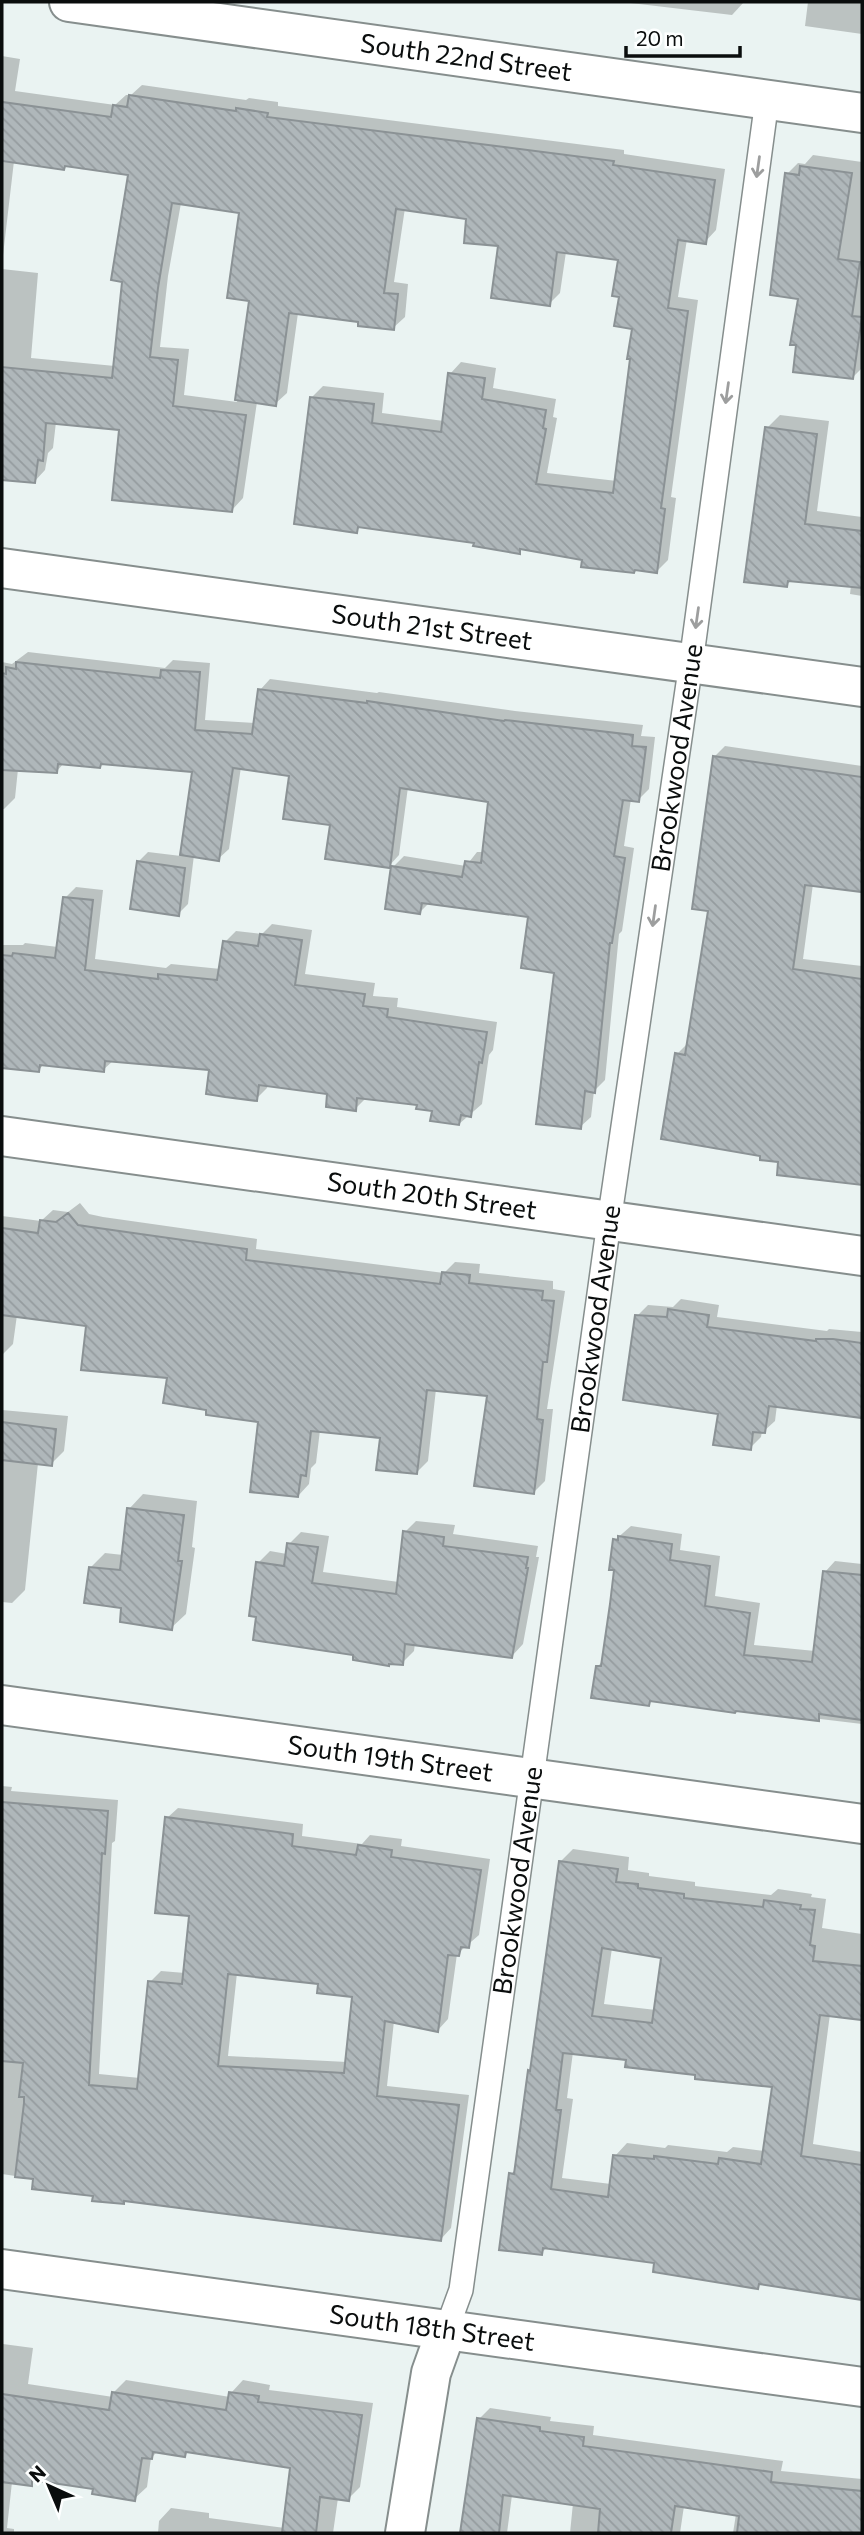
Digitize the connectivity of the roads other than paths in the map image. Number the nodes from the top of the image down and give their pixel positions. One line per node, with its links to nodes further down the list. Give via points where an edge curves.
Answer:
1 (69, 2): 2 (street, South 22nd Street)
2 (767, 100): 3 (street, South 22nd Street); 5 (lane, Brookwood Avenue, one-way to 5)
3 (862, 113)
4 (2, 568): 5 (street, South 21st Street)
5 (691, 663): 6 (street, South 21st Street); 8 (lane, Brookwood Avenue, one-way to 8)
6 (862, 687)
7 (2, 1136): 8 (street, South 20th Street)
8 (609, 1222): 9 (street, South 20th Street); 11 (lane, Brookwood Avenue)
9 (862, 1256)
10 (2, 1704): 11 (street, South 19th Street)
11 (531, 1778): 12 (street, South 19th Street); 14 (lane, Brookwood Avenue, via 461,2290)
12 (862, 1824)
13 (2, 2269): 14 (street, South 18th Street)
14 (446, 2331): 15 (street, South 18th Street); 16 (street, Brookwood Avenue, via 430,2373)
15 (862, 2387)
16 (405, 2533)

